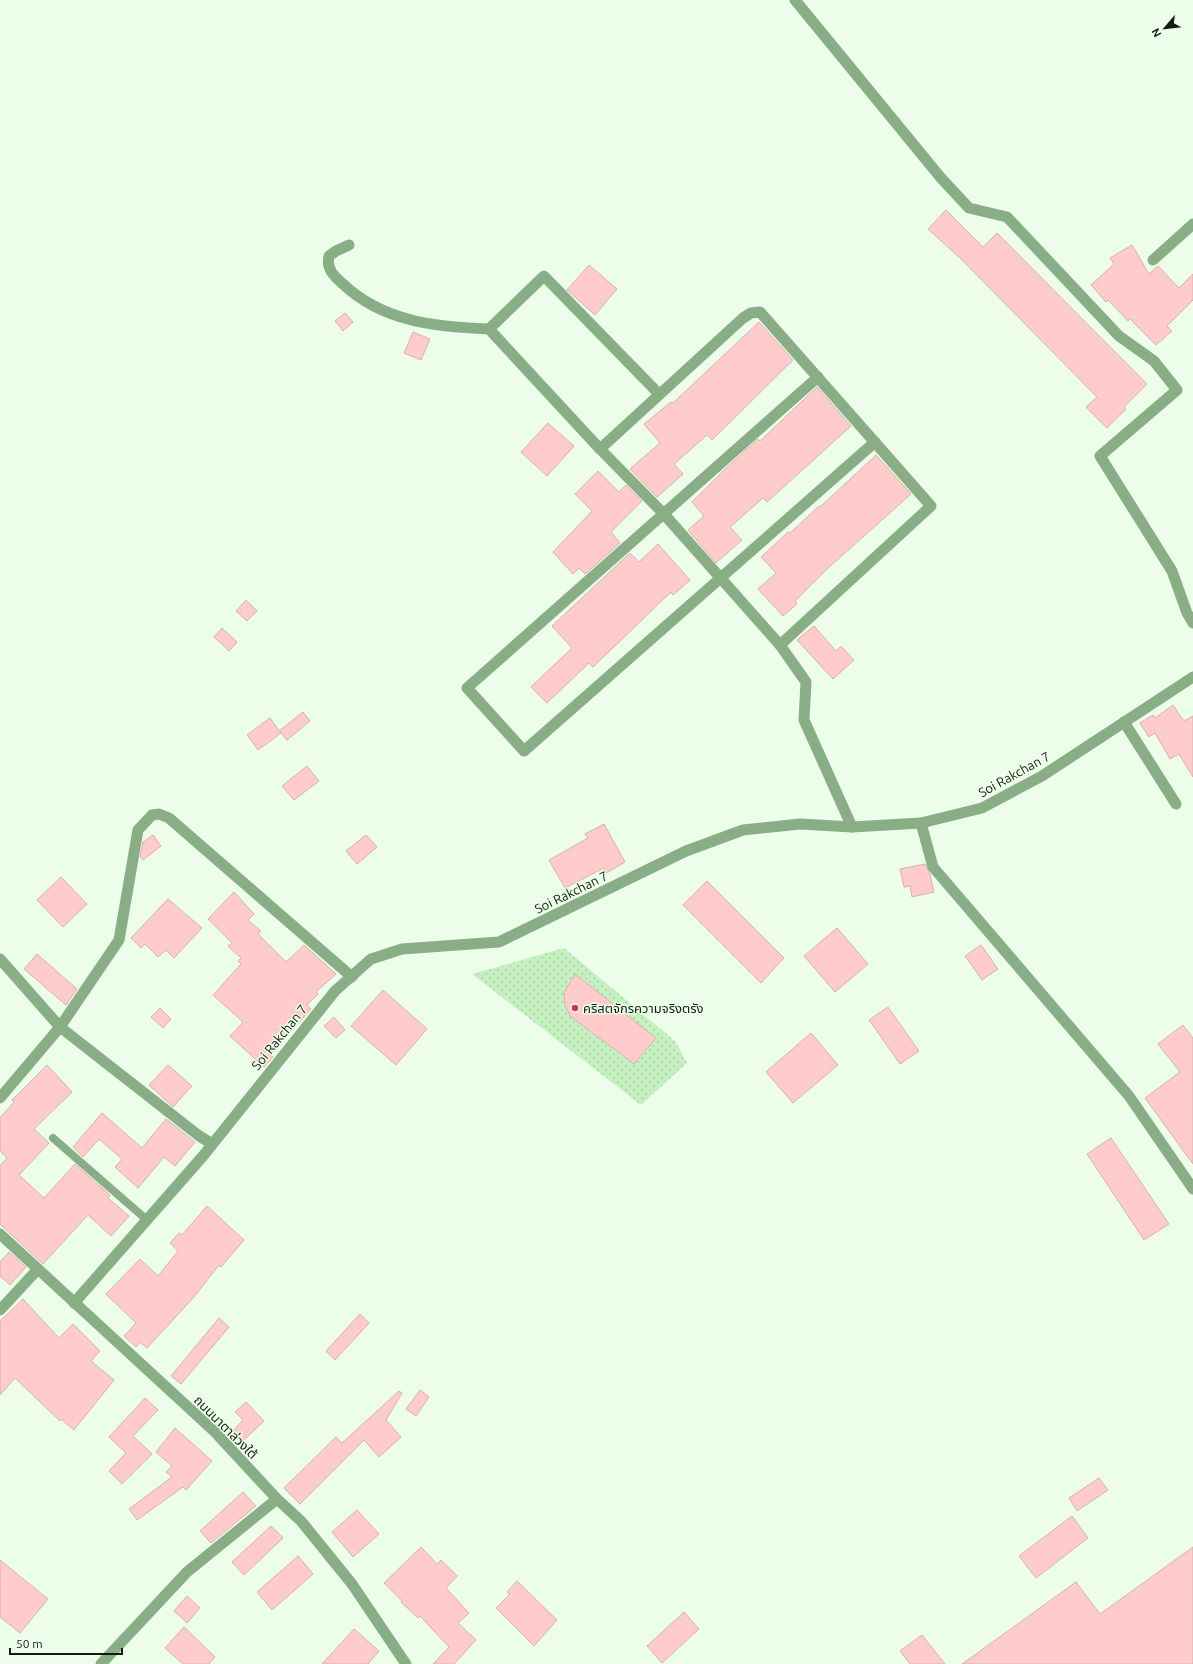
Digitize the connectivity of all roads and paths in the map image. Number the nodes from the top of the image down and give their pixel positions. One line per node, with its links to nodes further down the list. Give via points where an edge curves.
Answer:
1 (795, 0): 12 (street, via 936,172 969,208 1007,217 1119,336 1154,361 1177,390 1100,456 1172,571 1187,613)
2 (1193, 224): 4 (street)
3 (349, 245): 5 (street, via 329,256 328,267 352,293 377,308 411,321 447,327)
4 (1153, 260)
5 (489, 329): 7 (street, via 544,276); 9 (street)
6 (818, 377): 7 (street, via 760,312 751,313 743,318); 8 (street); 10 (street)
7 (659, 394): 9 (street)
8 (875, 442): 11 (street); 13 (street, via 931,506)
9 (600, 449): 10 (street)
10 (663, 513): 11 (street); 11 (street, via 467,688 524,751)
11 (721, 578): 13 (street)
12 (1193, 622)
13 (780, 645): 18 (street, via 806,682 804,720)
14 (1193, 677): 15 (street, Soi Rakchan 7)
15 (1124, 722): 16 (street); 17 (street, Soi Rakchan 7, via 1042,776 982,808)
16 (1176, 804)
17 (921, 823): 18 (street, Soi Rakchan 7); 25 (street, via 933,867 1129,1096)
18 (852, 827): 20 (street, Soi Rakchan 7, via 800,824 743,830 686,852 499,942 402,949 371,959)
19 (0, 959): 21 (street)
20 (352, 977): 21 (street, via 170,818 159,814 152,815 138,830 119,940); 24 (street, Soi Rakchan 7, via 335,991)
21 (60, 1027): 22 (street); 24 (street)
22 (0, 1098)
23 (53, 1138): 26 (lane)
24 (212, 1144): 26 (street, Soi Rakchan 7)
25 (1193, 1189)
26 (147, 1220): 29 (street, Soi Rakchan 7)
27 (0, 1234): 28 (street, ถนนนาตาล่วงใต้)
28 (38, 1269): 29 (street, ถนนนาตาล่วงใต้); 30 (street)
29 (74, 1303): 31 (street, ถนนนาตาล่วงใต้, via 215,1432)
30 (0, 1310)
31 (277, 1499): 32 (street, via 187,1572); 33 (street, ถนนนาตาล่วงใต้, via 301,1521 352,1584)
32 (101, 1664)
33 (406, 1664)

